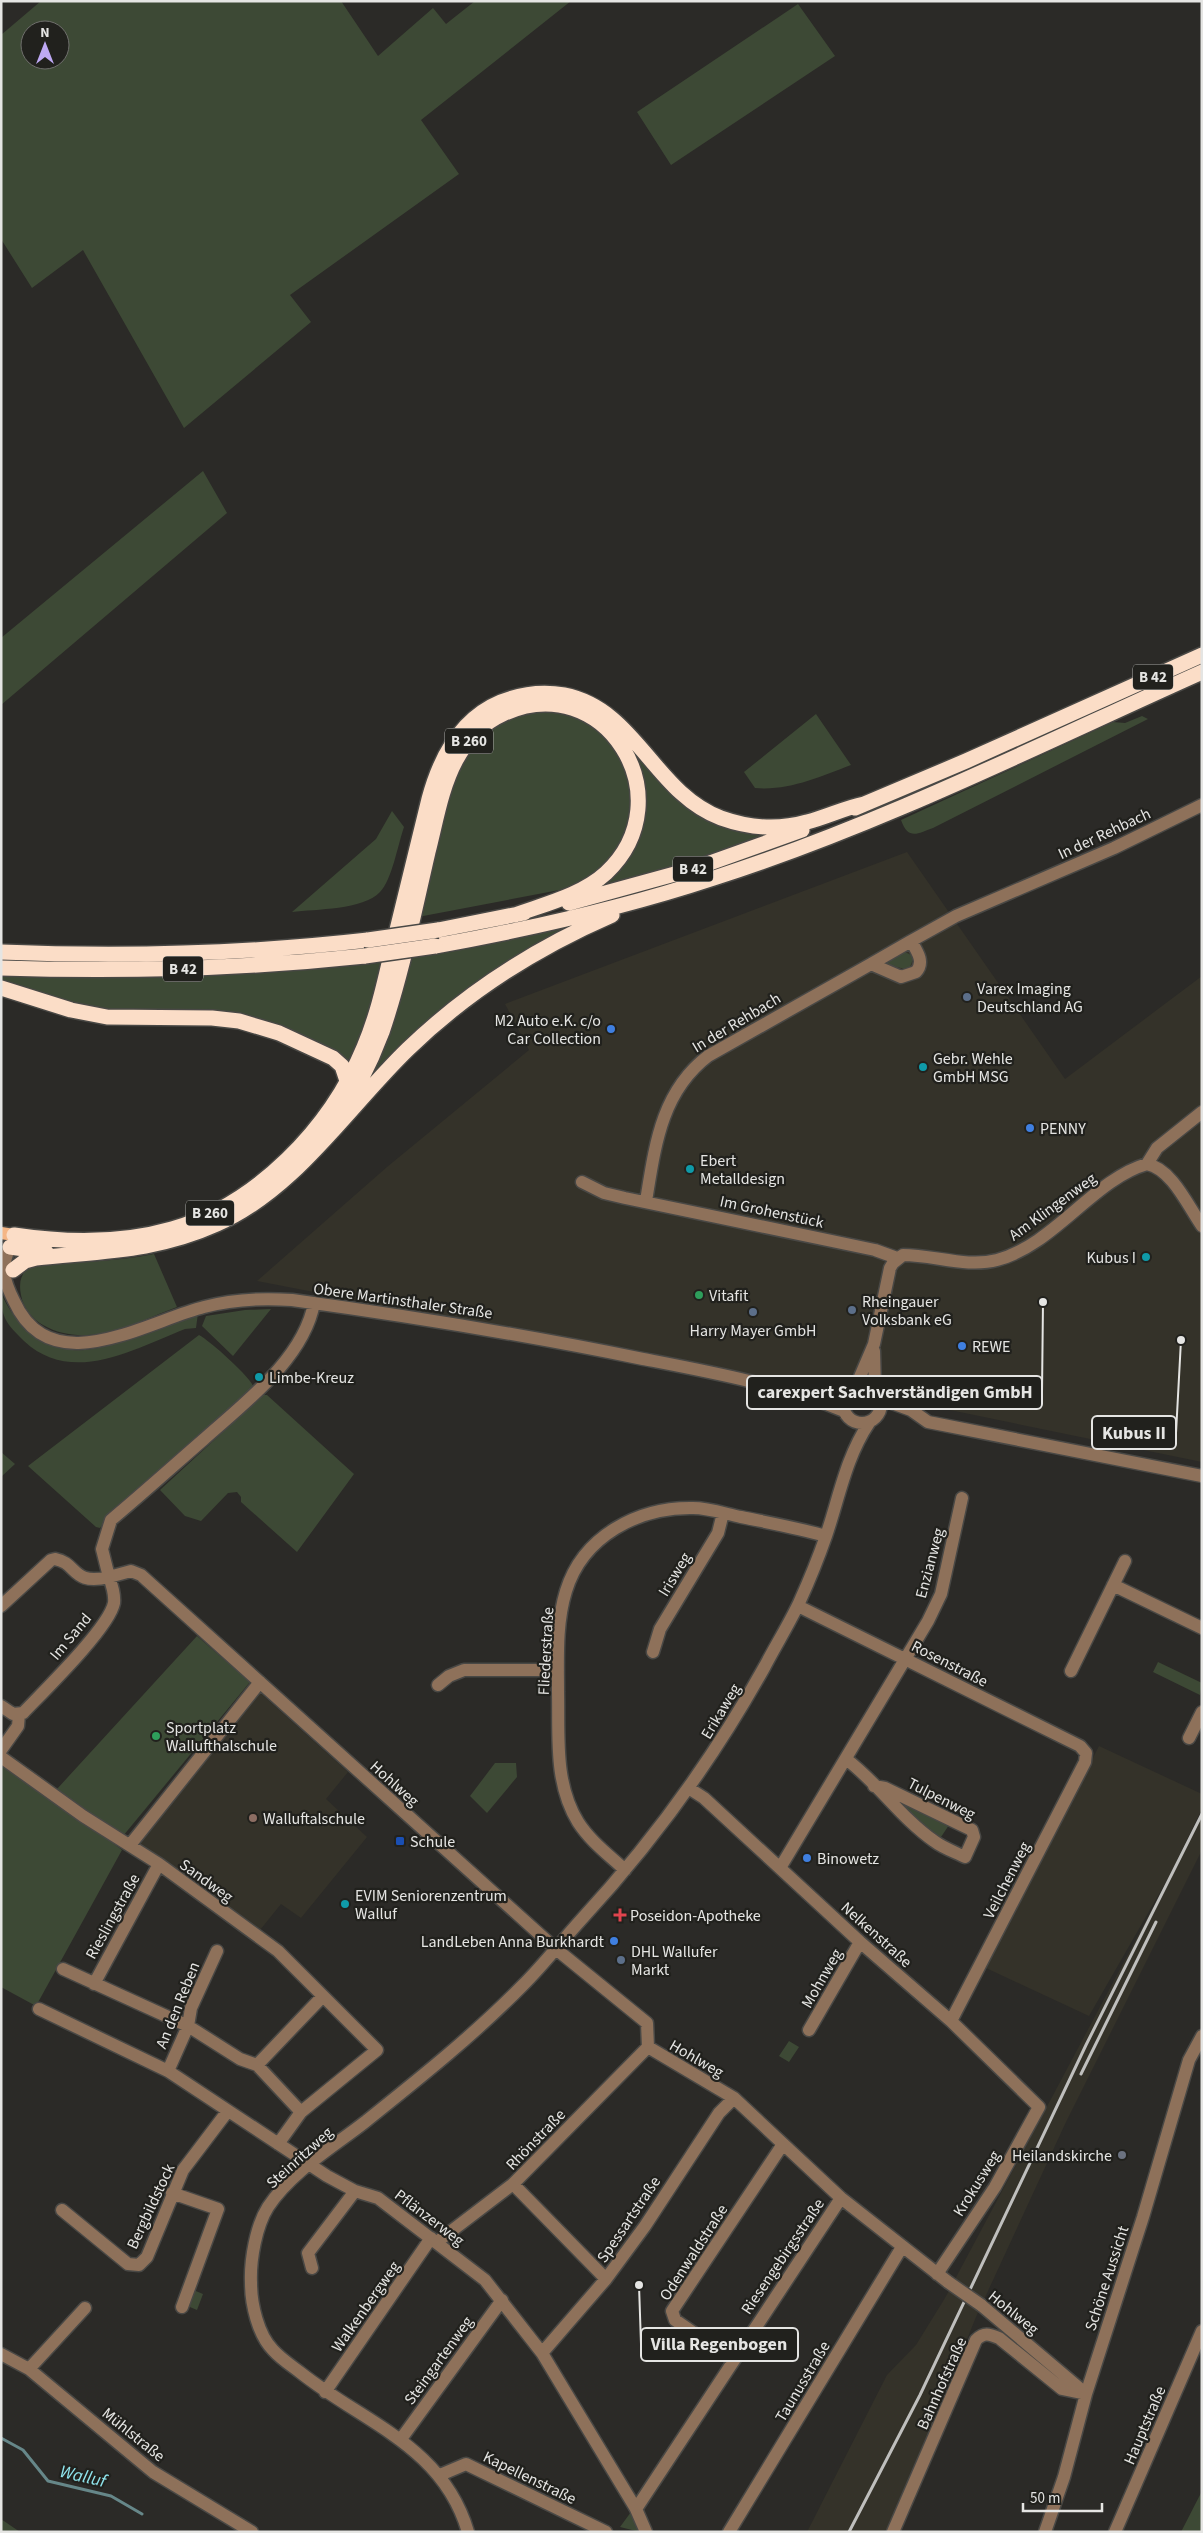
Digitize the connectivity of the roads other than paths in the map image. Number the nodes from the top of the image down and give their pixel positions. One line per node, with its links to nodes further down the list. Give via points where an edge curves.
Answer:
1 (1202, 655): 3 (highway, B 42)
2 (1202, 672): 5 (highway, B 42, via 871,819 768,860)
3 (864, 804): 6 (highway, B 42, via 693,869); 12 (highway, B 260, via 808,822 783,826 731,821 685,798 622,726 593,705 570,696 546,693 522,695 498,703 477,716 459,734 438,770 380,1003 364,1048)
4 (1202, 805): 7 (street, In der Rehbach, via 1114,848 956,916)
5 (662, 894): 10 (highway, B 42, bridge, via 554,922 435,946 365,956 180,970); 14 (highway, via 574,933 484,986 406,1051)
6 (515, 915): 8 (highway, B 42, bridge, via 368,940 268,950 178,955); 14 (highway, B 260, via 558,900 597,880 620,858 635,826 638,788 625,750 614,735 597,721 568,708 535,705 503,714 476,733 456,760 444,790 382,1031 360,1081)
7 (911, 941): 9 (street, In der Rehbach); 9 (street, via 920,958 916,972 902,977)
8 (1, 952)
9 (871, 964): 17 (street, In der Rehbach, via 696,1064 675,1090 661,1123)
10 (1, 968)
11 (1, 988): 12 (highway, via 71,1010 107,1017 212,1018 253,1024 333,1058 342,1066)
12 (347, 1081): 19 (highway, B 260, via 320,1122 286,1159 246,1192 198,1219 172,1229 119,1239)
13 (1202, 1112): 15 (street, via 1157,1148)
14 (330, 1132): 20 (highway, B 260, via 277,1185 219,1224 158,1244)
15 (1147, 1164): 18 (street, via 1160,1169 1168,1177); 21 (street, Am Klingenweg, via 1134,1168 1049,1232 1008,1256 985,1263 908,1255)
16 (582, 1182): 17 (street, Im Grohenstück, via 604,1193)
17 (646, 1201): 21 (street, Im Grohenstück, via 875,1250)
18 (1202, 1226)
19 (8, 1242): 20 (highway, B 260); 22 (street, Obere Martinsthaler Straße)
20 (95, 1254): 22 (highway, via 36,1258)
21 (897, 1258): 24 (street, via 890,1268)
22 (6, 1271): 23 (street, Obere Martinsthaler Straße, via 19,1312 33,1328 62,1342 76,1344 99,1342 224,1302 266,1299)
23 (314, 1303): 27 (street, Obere Martinsthaler Straße, via 546,1339); 36 (street, Im Sand, via 302,1337 262,1387 111,1520 102,1549)
24 (874, 1344): 25 (street); 26 (street)
25 (851, 1390): 26 (street, via 866,1385); 27 (street, Obere Martinsthaler Straße); 28 (street, via 843,1402)
26 (878, 1394): 29 (street, via 878,1416); 31 (street, via 912,1410 928,1422)
27 (812, 1398): 28 (street, Obere Martinsthaler Straße)
28 (846, 1415): 29 (street, via 858,1423); 30 (street, Erikaweg)
29 (869, 1422): 30 (street, Erikaweg)
30 (852, 1454): 34 (street, Erikaweg)
31 (1202, 1476)
32 (962, 1498): 42 (street, Enzianweg, via 941,1594 928,1623)
33 (723, 1513): 34 (street, Fliederstraße); 41 (street, Irisweg, via 718,1533 660,1629); 43 (street, Fliederstraße, via 695,1508 659,1511 624,1523 600,1539 580,1564 567,1589 560,1619)
34 (826, 1536): 39 (street, Erikaweg)
35 (1125, 1561): 37 (street)
36 (109, 1577): 38 (street, via 86,1578 55,1559 51,1560); 45 (street, Hohlweg, via 125,1572 137,1573); 49 (street, Im Sand, via 114,1603 94,1636)
37 (1113, 1586): 40 (street); 44 (street)
38 (1, 1606)
39 (798, 1606): 42 (street, Rosenstraße); 56 (street, Erikaweg, via 737,1716)
40 (1202, 1628)
41 (653, 1652)
42 (905, 1658): 52 (street, Rosenstraße, via 1080,1746); 54 (street)
43 (558, 1670): 46 (street, via 464,1670); 60 (street, Fliederstraße, via 561,1775 565,1792 578,1822)
44 (1071, 1671)
45 (260, 1682): 57 (street); 62 (street, Hohlweg)
46 (438, 1685)
47 (1, 1706): 49 (street)
48 (1202, 1712): 50 (street)
49 (19, 1714): 51 (street, Im Sand, via 18,1726)
50 (1189, 1738)
51 (1, 1750)
52 (1086, 1753): 68 (street, Veilchenweg, via 1085,1762)
53 (1, 1758): 57 (street, Sandweg)
54 (846, 1759): 55 (street, Tulpenweg); 59 (street)
55 (874, 1786): 55 (street, Tulpenweg, via 934,1842 965,1857 974,1836 972,1830 885,1788)
56 (690, 1788): 59 (street, Nelkenstraße); 60 (street, Erikaweg)
57 (130, 1845): 58 (street, Sandweg)
58 (158, 1864): 65 (street, Rieslingstraße); 66 (street, Sandweg, via 278,1951)
59 (780, 1868): 61 (street, Nelkenstraße)
60 (626, 1870): 62 (street, Erikaweg)
61 (860, 1942): 68 (street, Nelkenstraße); 70 (street, Mohnweg)
62 (556, 1949): 72 (street, Hohlweg, via 647,2023); 81 (street, Steinritzweg, via 470,2036)
63 (217, 1951): 69 (street, An den Reben, via 191,2008)
64 (63, 1969): 65 (street, Rieslingstraße)
65 (94, 1984): 69 (street, Rieslingstraße)
66 (324, 1996): 73 (street); 78 (street, Sandweg, via 377,2050)
67 (39, 2010): 74 (street, Pflänzerweg)
68 (951, 2020): 76 (street, Nelkenstraße)
69 (188, 2026): 73 (street, Rieslingstraße, via 240,2059); 74 (street, An den Reben)
70 (809, 2030)
71 (1202, 2036): 101 (street, Schöne Aussicht, via 1189,2060)
72 (648, 2047): 75 (street, Hohlweg); 82 (street, Rhönstraße)
73 (257, 2065): 78 (street)
74 (168, 2071): 77 (street, Pflänzerweg)
75 (734, 2098): 80 (street, Hohlweg); 91 (street, Spessartstraße, via 719,2113)
76 (1039, 2107): 90 (street, Krokusweg, via 995,2187)
77 (227, 2112): 79 (street, Pflänzerweg); 84 (street, Bergbildstock, via 192,2157)
78 (301, 2112): 79 (street)
79 (278, 2144): 81 (street, Pflänzerweg)
80 (783, 2144): 85 (street, Hohlweg); 98 (street, Odenwaldstraße, via 672,2311 675,2320)
81 (311, 2164): 83 (street, Pflänzerweg); 100 (street, Steinritzweg, via 267,2208 256,2239 250,2282 255,2312 272,2350)
82 (513, 2184): 87 (street, Rhönstraße); 91 (street)
83 (355, 2191): 87 (street, Pflänzerweg, via 378,2198); 89 (street, via 308,2252)
84 (172, 2193): 86 (street, Bergbildstock, via 147,2257 138,2265 128,2264); 93 (street, via 218,2209)
85 (841, 2198): 88 (street, Hohlweg); 98 (street, Riesengebirgsstraße)
86 (62, 2210)
87 (434, 2240): 92 (street, Pflänzerweg, via 485,2280); 100 (street, Walkenbergweg)
88 (902, 2247): 90 (street, Hohlweg); 109 (street, Taunusstraße)
89 (312, 2268)
90 (937, 2274): 101 (street, Hohlweg, bridge, via 989,2310)
91 (606, 2279): 96 (street, Spessartstraße)
92 (502, 2300): 96 (street, Pflänzerweg); 102 (street, Steingartenweg)
93 (182, 2307)
94 (85, 2308): 99 (street)
95 (1202, 2331): 112 (street, Hauptstraße)
96 (542, 2353): 104 (street, Pflänzerweg)
97 (1, 2354): 99 (street, Mühlstraße)
98 (733, 2360): 104 (street, Riesengebirgsstraße)
99 (29, 2369): 105 (street, Mühlstraße, via 153,2472)
100 (325, 2392): 102 (street, Steinritzweg)
101 (1086, 2394): 110 (street, Bahnhofstraße, via 1062,2389 999,2338 988,2333 981,2335 976,2340); 111 (street, Schöne Aussicht, via 1067,2468)
102 (401, 2438): 103 (street, Steinritzweg)
103 (440, 2475): 106 (street, Steinritzweg); 107 (street, Kapellenstraße, via 466,2464)
104 (636, 2509): 108 (street, Pflänzerweg)
105 (252, 2532)
106 (468, 2532)
107 (606, 2532)
108 (646, 2532)
109 (729, 2532)
110 (893, 2532)
111 (1045, 2532)
112 (1115, 2532)

